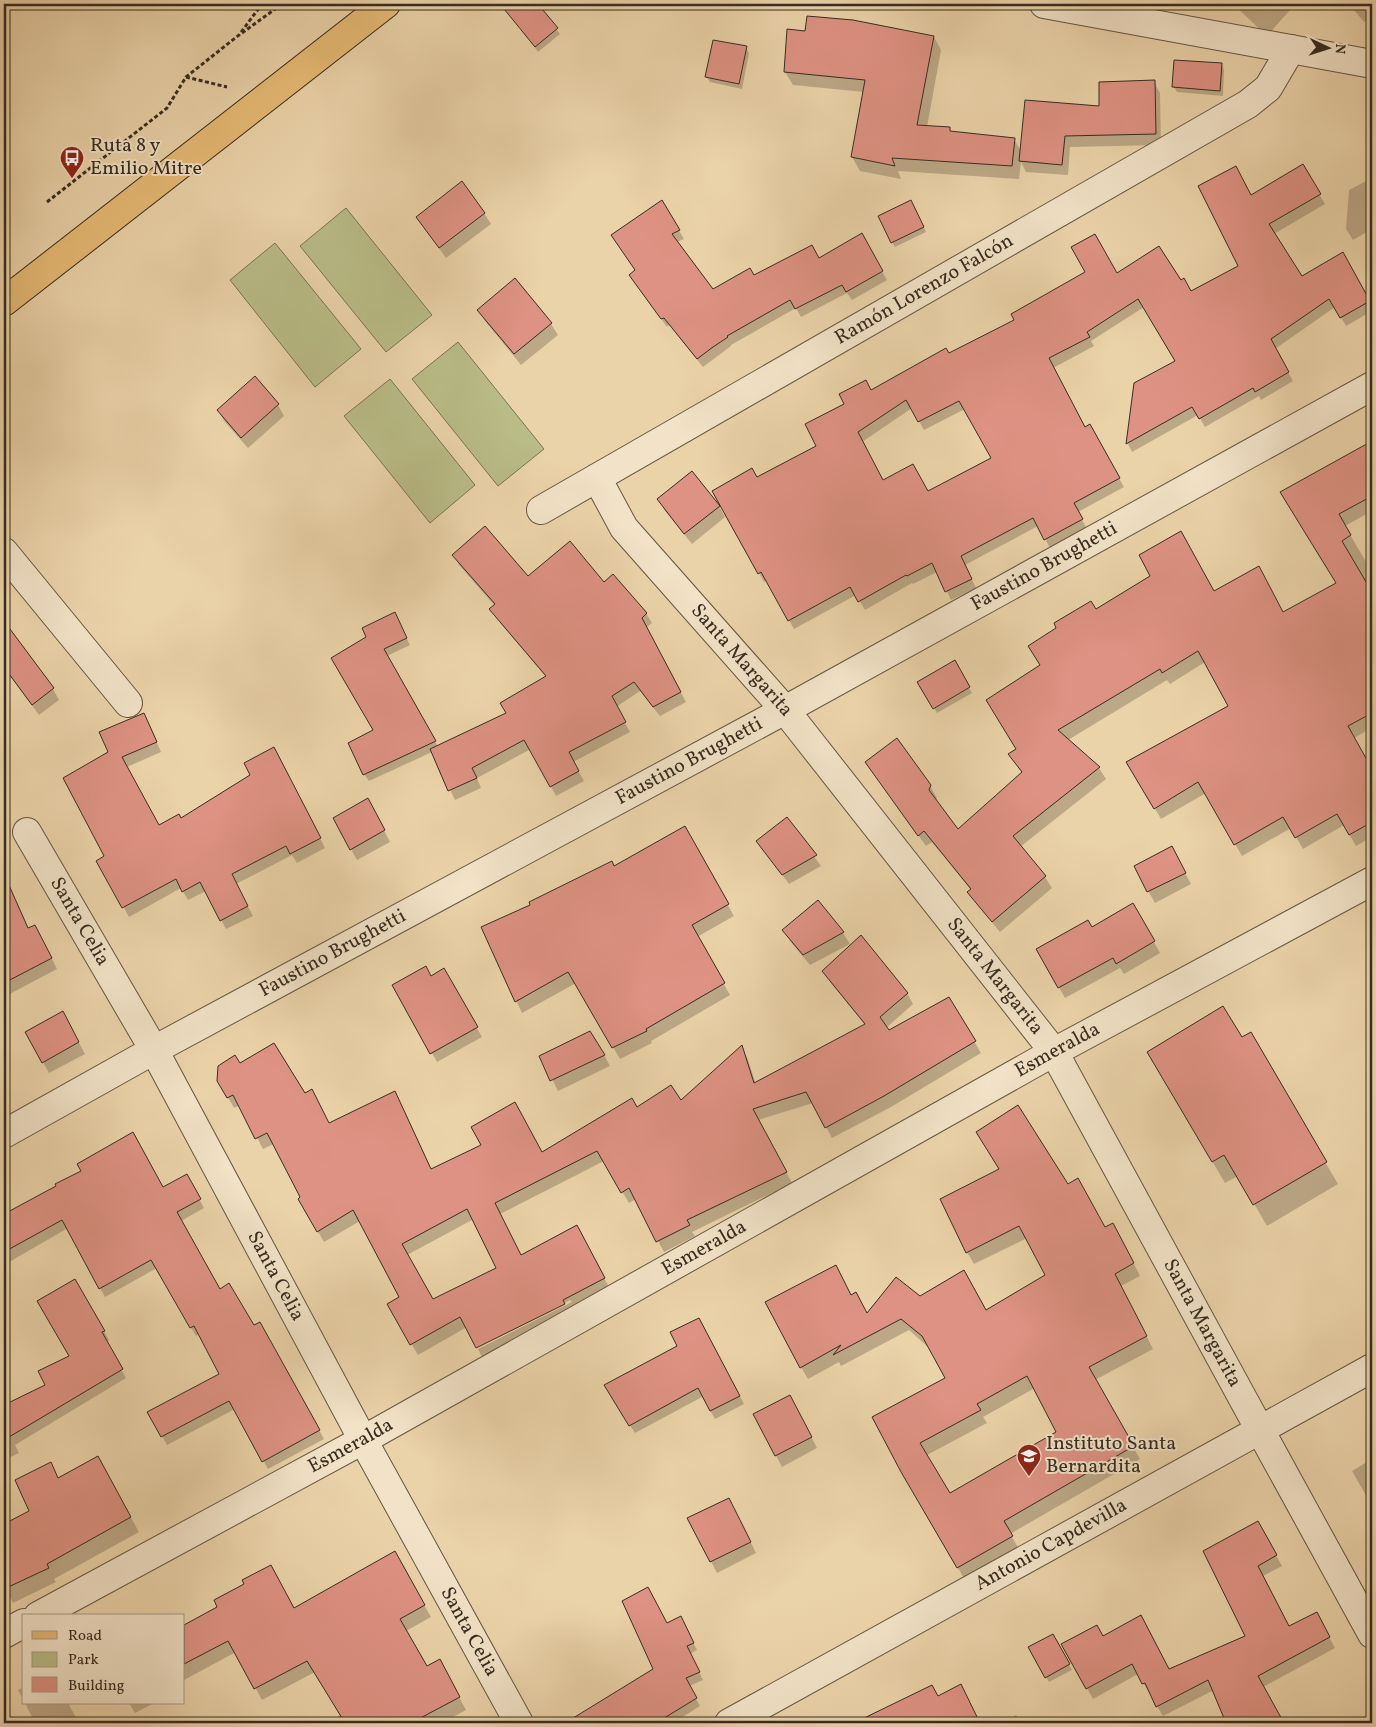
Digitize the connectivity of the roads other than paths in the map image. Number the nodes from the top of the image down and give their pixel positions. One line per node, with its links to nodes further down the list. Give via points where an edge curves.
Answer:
1 (386, 4): 6 (main road)
2 (1044, 4): 3 (street)
3 (1091, 8): 4 (street)
4 (1291, 49): 5 (street); 8 (street, Ramón Lorenzo Falcón, via 1268,88 1248,104)
5 (1372, 64)
6 (4, 302)
7 (1372, 386): 12 (street, Faustino Brughetti)
8 (597, 478): 9 (street, Ramón Lorenzo Falcón); 12 (street, Santa Margarita, via 624,528)
9 (541, 510)
10 (4, 552): 11 (street)
11 (128, 703)
12 (785, 710): 15 (street, Faustino Brughetti); 16 (street, Santa Margarita)
13 (27, 832): 15 (street, Santa Celia)
14 (1372, 881): 16 (street, Esmeralda)
15 (154, 1050): 17 (street, Faustino Brughetti); 20 (street, Santa Celia)
16 (1054, 1052): 19 (street, Santa Margarita); 20 (street, Esmeralda)
17 (4, 1134)
18 (1372, 1368): 19 (street, Antonio Capdevilla)
19 (1260, 1430): 24 (street, Santa Margarita); 26 (street, Antonio Capdevilla)
20 (363, 1440): 21 (street, Esmeralda); 25 (street, Santa Celia)
21 (42, 1614)
22 (22, 1625): 23 (street)
23 (4, 1634)
24 (1372, 1634)
25 (519, 1723)
26 (729, 1723)

